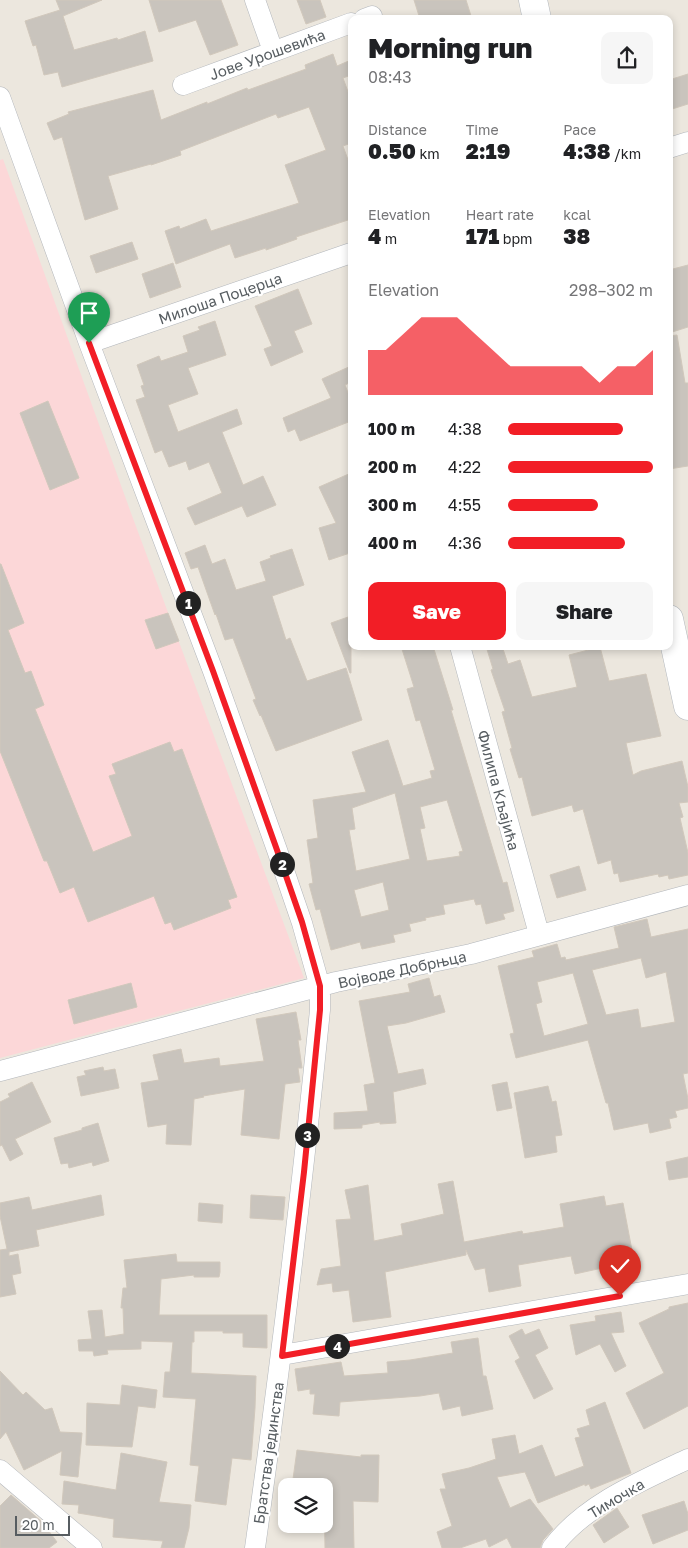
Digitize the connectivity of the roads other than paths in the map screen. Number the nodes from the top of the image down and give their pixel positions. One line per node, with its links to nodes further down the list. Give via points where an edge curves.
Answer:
1 (255, 0): 5 (street)
2 (533, 0): 3 (main road)
3 (536, 15)
4 (348, 25): 5 (street, Јове Урошевића)
5 (273, 51): 6 (street, Јове Урошевића)
6 (183, 85)
7 (0, 97): 8 (street, Братства јединства)
8 (7, 139): 12 (street, Братства јединства)
9 (688, 142): 10 (street)
10 (673, 147)
11 (348, 254): 12 (street, Милоша Поцерца)
12 (89, 343): 18 (street, Братства јединства, via 226,708 295,904)
13 (673, 637): 15 (main road)
14 (461, 650): 17 (street, Филипа Кљајића)
15 (688, 706)
16 (688, 895): 17 (street, Војводе Добрњца)
17 (539, 934): 18 (street, Војводе Добрњца, via 471,954)
18 (320, 986): 19 (street, Војводе Добрњца); 21 (street, Братства јединства, via 304,1172)
19 (0, 1071)
20 (688, 1284): 21 (street)
21 (282, 1356): 25 (street, Братства јединства)
22 (688, 1458): 26 (street, Тимочка, via 608,1499 560,1537)
23 (0, 1470): 24 (street)
24 (92, 1548)
25 (255, 1548)
26 (552, 1548)

